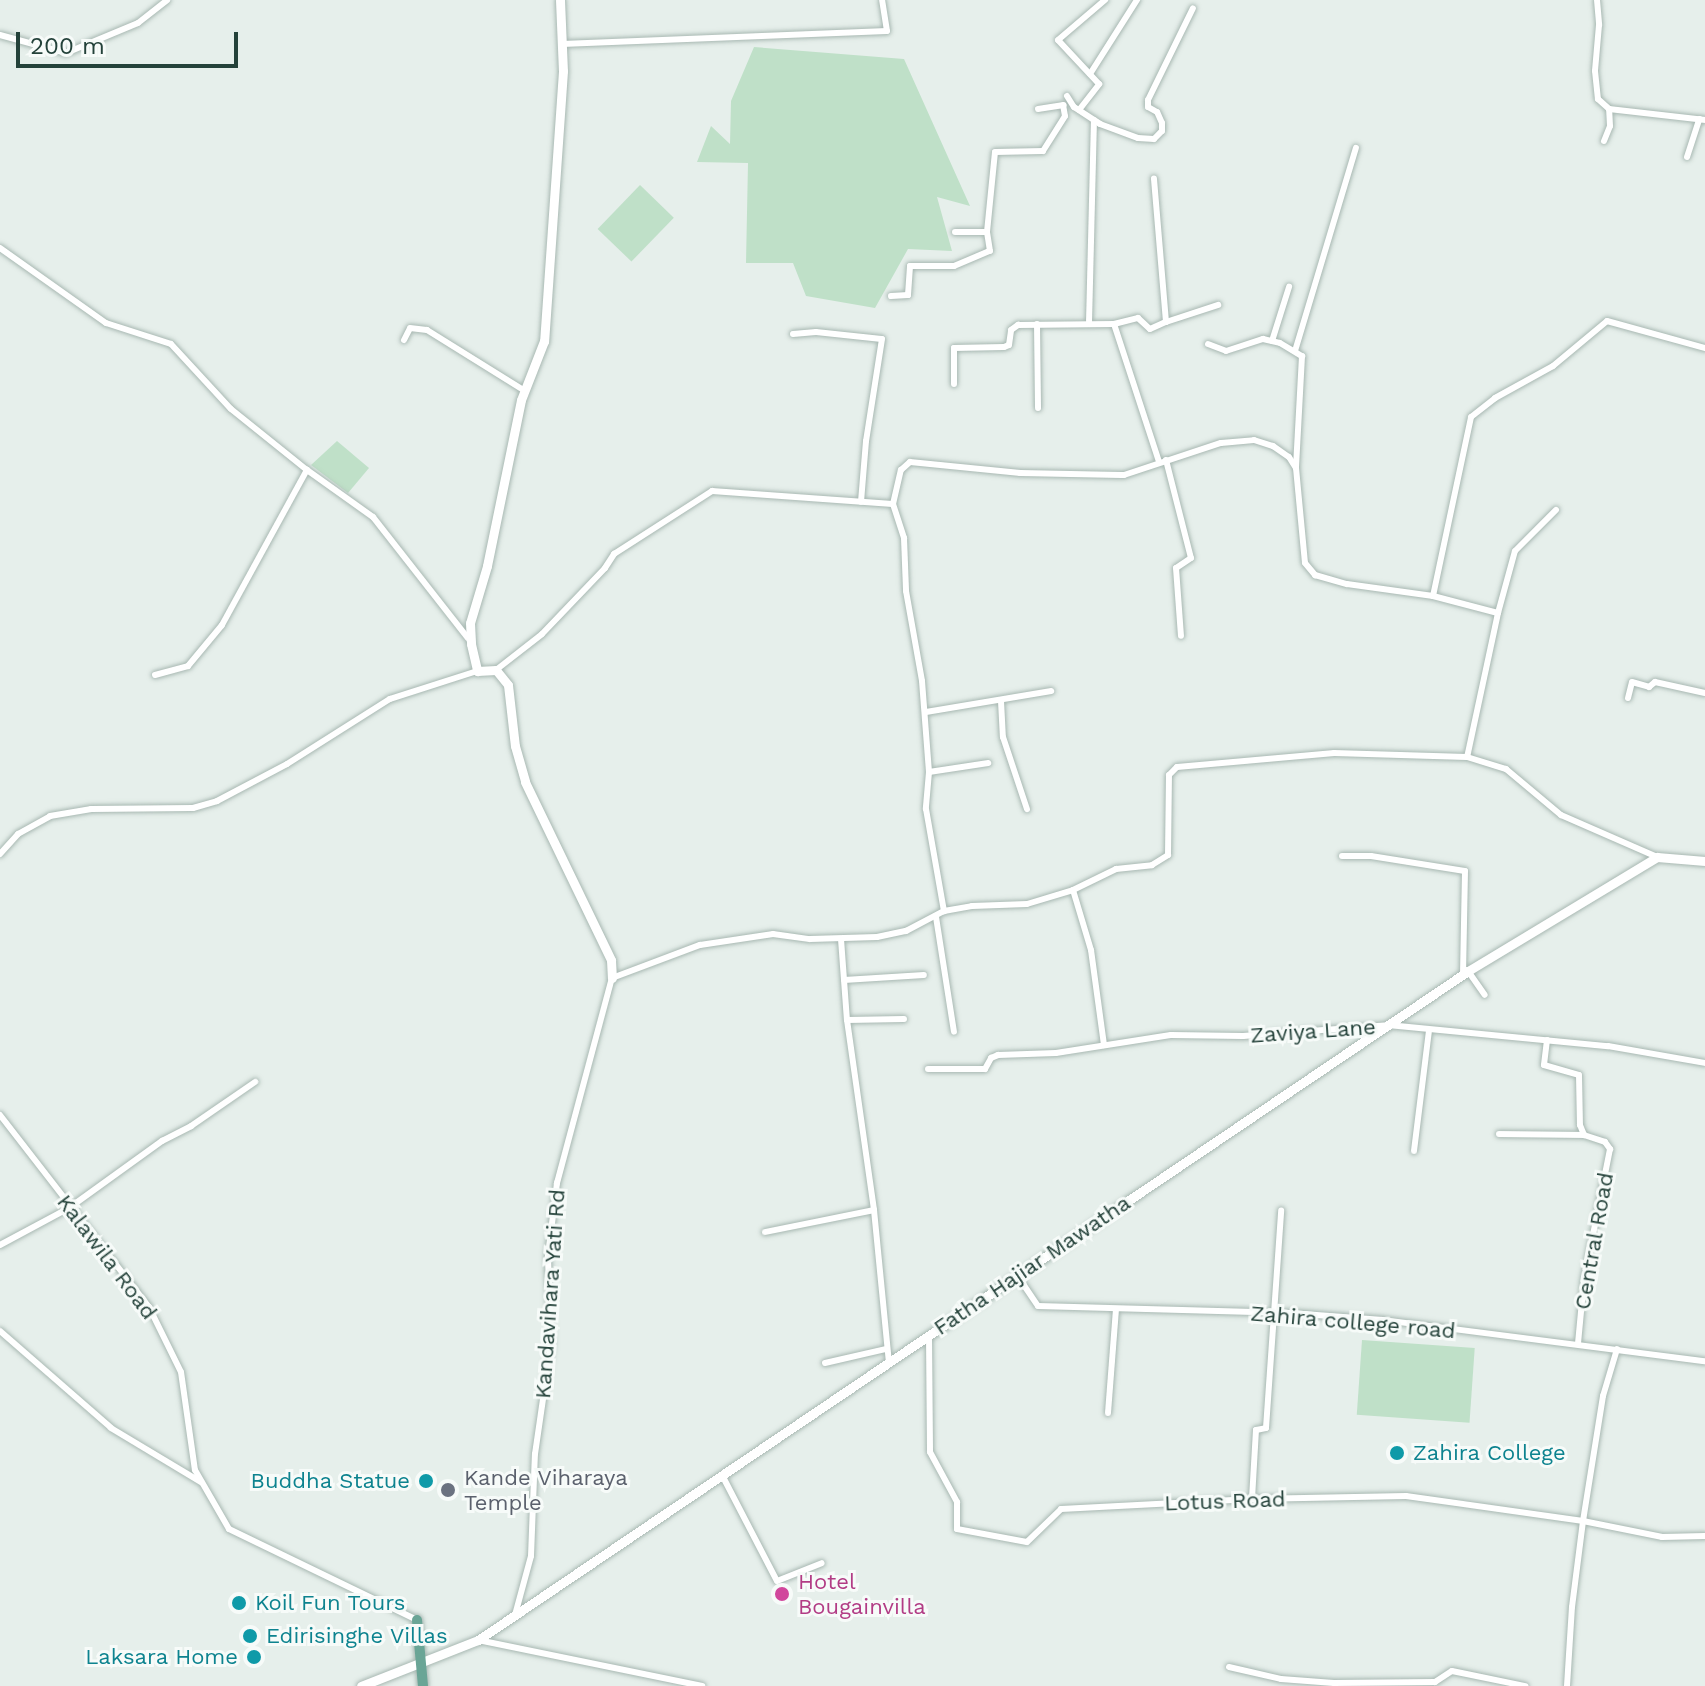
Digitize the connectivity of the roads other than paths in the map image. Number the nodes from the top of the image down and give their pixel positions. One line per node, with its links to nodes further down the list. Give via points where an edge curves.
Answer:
1 (167, 0): 8 (street, via 138,23 66,53)
2 (560, 0): 9 (street)
3 (882, 0): 9 (street, via 887,31)
4 (1105, 0): 10 (street, via 1058,40)
5 (1137, 0): 10 (street)
6 (1597, 0): 15 (street, via 1598,99)
7 (1193, 8): 17 (street, via 1148,100 1162,131 1154,139 1138,138)
8 (0, 35)
9 (562, 44): 40 (street, via 544,341)
10 (1090, 74): 16 (street, via 1099,84)
11 (1067, 96): 12 (street)
12 (1072, 103): 13 (street); 16 (street)
13 (1063, 105): 14 (street); 24 (street, via 1065,116 1043,151 995,152)
14 (1038, 109)
15 (1609, 109): 18 (street); 19 (street)
16 (1079, 110): 17 (street)
17 (1094, 120): 30 (street)
18 (1702, 120): 21 (street)
19 (1604, 141)
20 (1356, 148): 38 (street)
21 (1687, 157)
22 (1154, 179): 29 (street)
23 (955, 232): 24 (street)
24 (987, 232): 27 (street, via 990,251 954,266 910,266 908,295)
25 (0, 248): 44 (street, via 106,323 171,344 231,409)
26 (1289, 287): 35 (street)
27 (891, 296)
28 (1218, 305): 29 (street)
29 (1166, 322): 32 (street, via 1150,329 1138,318)
30 (1089, 323): 31 (street); 32 (street)
31 (1037, 324): 39 (street, via 1013,327 1004,347 954,348); 41 (street)
32 (1114, 324): 42 (street)
33 (793, 334): 45 (street, via 882,339)
34 (404, 340): 40 (street, via 410,328 427,330)
35 (1272, 341): 36 (street, via 1226,351); 38 (street)
36 (1208, 344)
37 (1705, 348): 48 (street, via 1607,321 1553,366 1471,417)
38 (1295, 351): 43 (street, via 1304,363)
39 (954, 384)
40 (525, 391): 51 (street, via 470,623)
41 (1038, 408)
42 (1162, 461): 43 (street, via 1221,443 1254,440 1273,446); 46 (street, via 1124,475 1020,473 910,462 901,470); 50 (street, via 1191,558 1176,568)
43 (1296, 468): 48 (street, via 1307,569 1347,584)
44 (307, 470): 51 (street, via 373,517 464,628); 54 (street, via 222,625 188,666)
45 (861, 502): 46 (street); 52 (street, via 712,491 614,554 542,634)
46 (893, 504): 59 (street, via 904,538 906,591)
47 (1556, 510): 49 (street, via 1512,558)
48 (1433, 596): 49 (street)
49 (1498, 613): 60 (street)
50 (1181, 636)
51 (471, 644): 53 (street)
52 (496, 670): 53 (street); 74 (street, via 508,685 525,782 611,960)
53 (477, 671): 64 (street, via 390,699 217,801 193,808 91,809 50,816 18,834)
54 (155, 675)
55 (1051, 691): 58 (street)
56 (1705, 693): 57 (street, via 1632,682)
57 (1628, 698)
58 (1001, 701): 59 (street); 63 (street, via 1003,737)
59 (926, 712): 62 (street)
60 (1467, 757): 66 (street, via 1506,769 1561,815); 68 (street, via 1334,753 1177,767 1169,775 1168,855 1152,865 1116,869)
61 (988, 763): 62 (street)
62 (929, 772): 69 (street, via 926,809)
63 (1027, 809)
64 (0, 854)
65 (1342, 856): 72 (street, via 1465,871)
66 (1657, 857): 67 (street); 72 (street, Fatha Hajiar Mawatha)
67 (1705, 861)
68 (1073, 890): 69 (street, via 1027,904); 83 (street, via 1091,950)
69 (944, 911): 70 (street)
70 (936, 917): 71 (street, via 906,931); 81 (street)
71 (841, 939): 74 (street, via 773,934 700,945); 75 (street)
72 (1466, 973): 76 (street); 79 (street, Fatha Hajiar Mawatha)
73 (924, 975): 75 (street)
74 (612, 978): 114 (street, Kandavihara Yati Rd, via 557,1183 548,1256 551,1344 535,1454 531,1556)
75 (844, 980): 78 (street)
76 (1485, 995)
77 (904, 1019): 78 (street)
78 (847, 1020): 92 (street)
79 (1388, 1025): 80 (street, Zaviya Lane); 83 (street, Zaviya Lane, via 1243,1036 1171,1035); 96 (street, Fatha Hajiar Mawatha)
80 (1429, 1031): 82 (street, Zaviya Lane); 90 (street)
81 (954, 1032)
82 (1547, 1040): 84 (street, Zaviya Lane); 89 (street, via 1544,1065 1579,1075)
83 (1104, 1045): 85 (street, Zaviya Lane, via 998,1055 985,1069)
84 (1705, 1063)
85 (928, 1069)
86 (255, 1082): 91 (street)
87 (0, 1115): 91 (street, Kalawila Road)
88 (1499, 1134): 89 (street)
89 (1584, 1135): 101 (street, Central Road, via 1610,1149 1584,1280)
90 (1414, 1151)
91 (69, 1208): 95 (street); 109 (street, Kalawila Road, via 149,1307 181,1372 190,1451)
92 (874, 1210): 94 (street); 102 (street)
93 (1281, 1211): 98 (street)
94 (765, 1232)
95 (0, 1245)
96 (1017, 1275): 97 (street, Zahira college road, via 1038,1306); 100 (street, Fatha Hajiar Mawatha)
97 (1116, 1310): 98 (street, Zahira college road); 107 (street)
98 (1272, 1311): 101 (street, Zahira college road); 110 (street, via 1266,1428 1256,1430)
99 (0, 1331): 109 (street, via 111,1428)
100 (929, 1336): 106 (street, Fatha Hajiar Mawatha); 110 (street, Lotus Road, via 930,1452 957,1502 957,1529 1027,1542 1061,1509)
101 (1578, 1343): 103 (street, Zahira college road)
102 (886, 1349): 105 (street); 106 (street)
103 (1617, 1349): 104 (street, Zahira college road); 111 (street, via 1603,1396)
104 (1705, 1361)
105 (825, 1363)
106 (889, 1363): 108 (street, Fatha Hajiar Mawatha)
107 (1108, 1413)
108 (722, 1475): 113 (street, via 777,1581); 114 (street, Fatha Hajiar Mawatha)
109 (202, 1483): 115 (street, Kalawila Road, via 229,1529)
110 (1252, 1499): 111 (street, Lotus Road, via 1406,1496)
111 (1583, 1521): 112 (street, Lotus Road, via 1662,1537); 124 (street)
112 (1705, 1536)
113 (822, 1563)
114 (515, 1615): 116 (street, Fatha Hajiar Mawatha)
115 (417, 1620): 117 (main road)
116 (478, 1640): 117 (street, Fatha Hajiar Mawatha); 122 (street)
117 (421, 1663): 120 (street, Fatha Hajiar Mawatha); 121 (main road)
118 (1229, 1667): 119 (street)
119 (1282, 1683): 123 (street, via 1435,1682 1452,1671)
120 (361, 1686)
121 (423, 1686)
122 (702, 1686)
123 (1525, 1686)
124 (1567, 1686)

